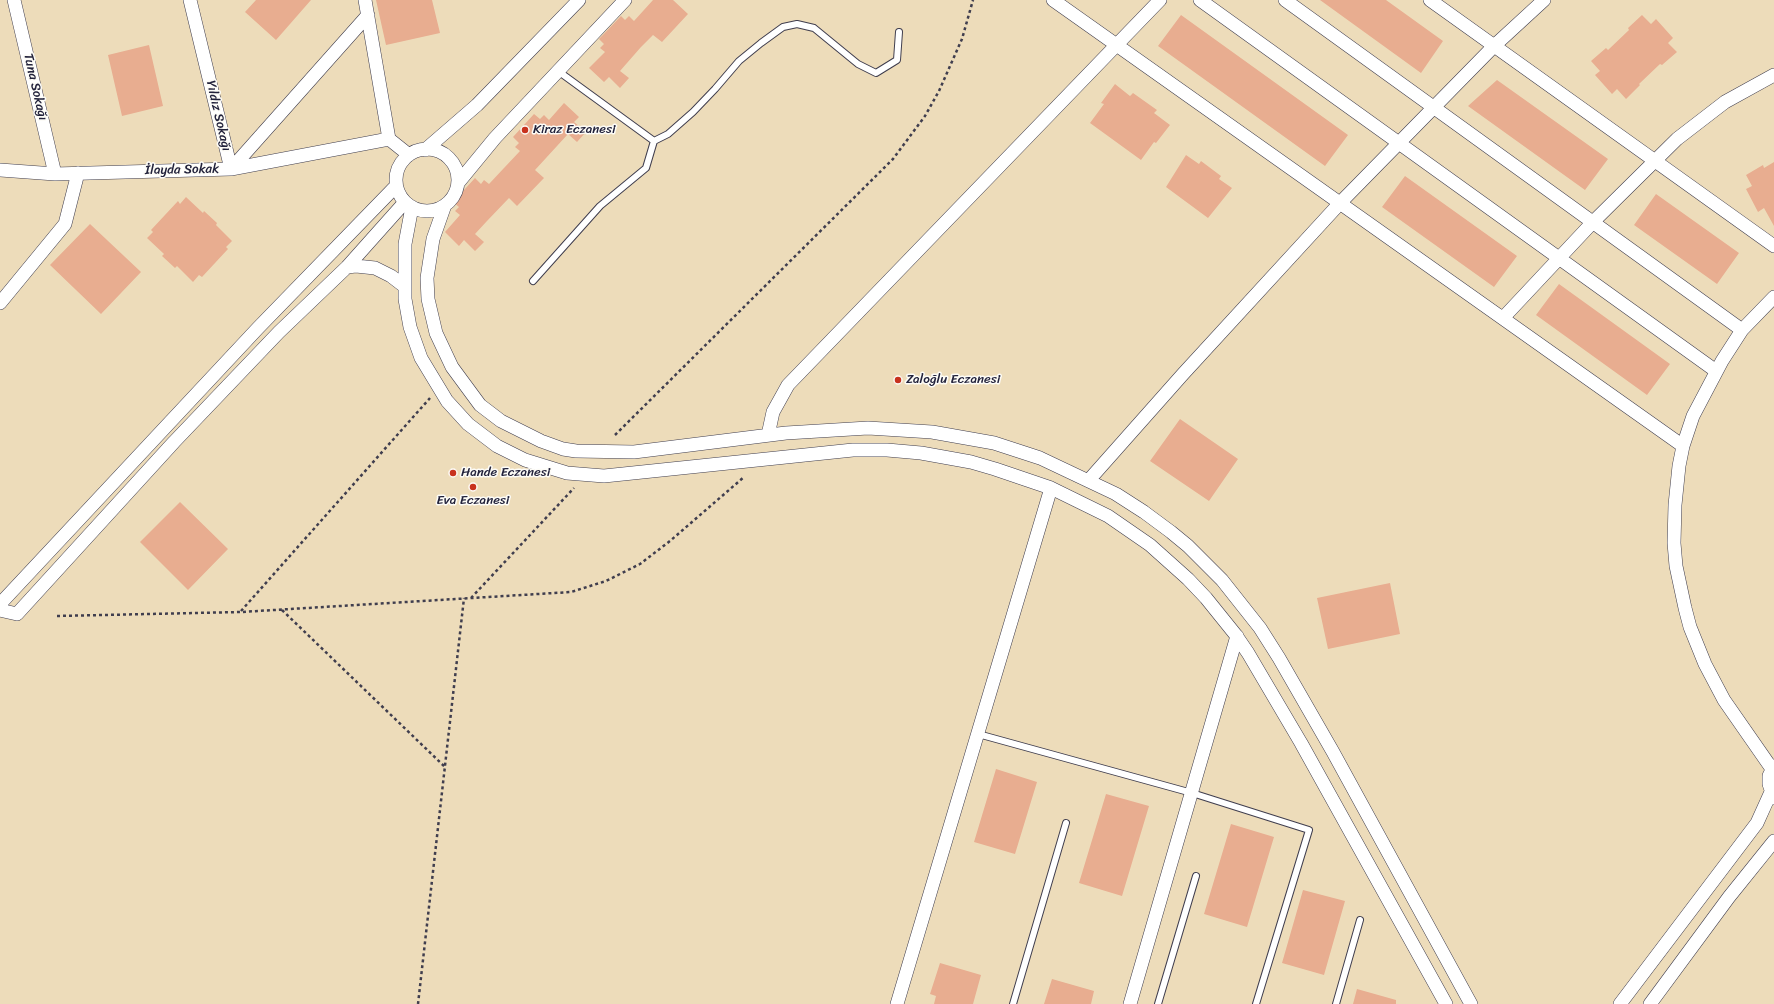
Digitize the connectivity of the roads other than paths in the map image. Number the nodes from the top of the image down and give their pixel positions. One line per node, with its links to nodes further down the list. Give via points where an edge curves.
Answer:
1 (14, 0): 28 (street, Tuna Sokağı)
2 (190, 0): 25 (street, Yıldız Sokağı)
3 (365, 0): 12 (street)
4 (579, 0): 22 (street, via 477,105)
5 (625, 0): 16 (street)
6 (1053, 0): 14 (street)
7 (1160, 0): 14 (street)
8 (1200, 0): 21 (street)
9 (1285, 0): 18 (street)
10 (1430, 0): 15 (street)
11 (1544, 0): 15 (street)
12 (368, 15): 19 (street); 25 (street, İlayda Sokak)
13 (899, 32): 20 (lane, via 897,60 876,73 858,64 814,28 797,24 783,27 739,61 693,112 668,134)
14 (1117, 45): 31 (street); 45 (street, via 788,385 773,412)
15 (1494, 46): 18 (street); 24 (street)
16 (558, 71): 20 (lane); 29 (street, via 495,138)
17 (1774, 75): 24 (street, via 1718,106)
18 (1433, 107): 21 (street); 34 (street)
19 (389, 139): 23 (street); 25 (street, Yıldız Sokağı)
20 (654, 141): 38 (lane, via 646,168 600,206)
21 (1398, 143): 31 (street); 36 (street)
22 (425, 150): 23 (street); 29 (street, via 434,150 449,159 456,170)
23 (408, 155): 30 (street, via 398,169)
24 (1654, 160): 34 (street); 35 (street)
25 (231, 169): 27 (street, İlayda Sokak)
26 (0, 170): 28 (street, İlayda Sokak)
27 (78, 173): 28 (street, İlayda Sokak); 41 (street, via 65,224)
28 (55, 174)
29 (458, 183): 33 (street, via 456,191)
30 (396, 186): 32 (street); 49 (street, via 258,328)
31 (1340, 203): 42 (street); 47 (street)
32 (408, 205): 33 (street, via 428,211); 37 (street); 39 (street)
33 (445, 205): 45 (street, via 429,257 427,289 431,317 443,350 460,380 480,405 496,417 541,441 576,451 634,452)
34 (1593, 222): 36 (street); 43 (street)
35 (1774, 246)
36 (1558, 258): 42 (street); 44 (street)
37 (347, 267): 39 (street, via 375,268); 50 (street, via 279,332 17,614)
38 (533, 281)
39 (404, 286): 48 (street, via 406,311 415,343 428,372 454,410 497,446 546,468 586,476 623,475 853,450 887,450 971,462)
40 (1774, 297): 43 (street)
41 (0, 302)
42 (1502, 318): 46 (street)
43 (1742, 330): 44 (street)
44 (1716, 371): 46 (street, via 1693,416)
45 (768, 435): 47 (street, via 868,428 932,432 994,443 1040,458)
46 (1683, 446): 53 (street, via 1675,505 1674,543 1685,608 1697,646 1714,682 1724,700)
47 (1090, 480): 67 (street, via 1144,512 1188,546 1222,580 1260,628 1333,752)
48 (1051, 488): 51 (street, via 1108,516 1150,545 1193,584); 52 (street)
49 (0, 604)
50 (0, 610)
51 (1237, 636): 54 (street); 66 (street, via 1301,743)
52 (978, 734): 54 (lane); 60 (street)
53 (1773, 767): 55 (street, via 1769,784)
54 (1192, 793): 62 (street); 64 (lane, via 1309,830)
55 (1772, 795): 68 (street, via 1757,823)
56 (1066, 822): 61 (lane)
57 (1774, 841): 69 (street)
58 (1196, 876): 63 (lane)
59 (1360, 920): 65 (lane)
60 (897, 1004)
61 (1013, 1004)
62 (1130, 1004)
63 (1158, 1004)
64 (1256, 1004)
65 (1336, 1004)
66 (1446, 1004)
67 (1471, 1004)
68 (1620, 1004)
69 (1650, 1004)

